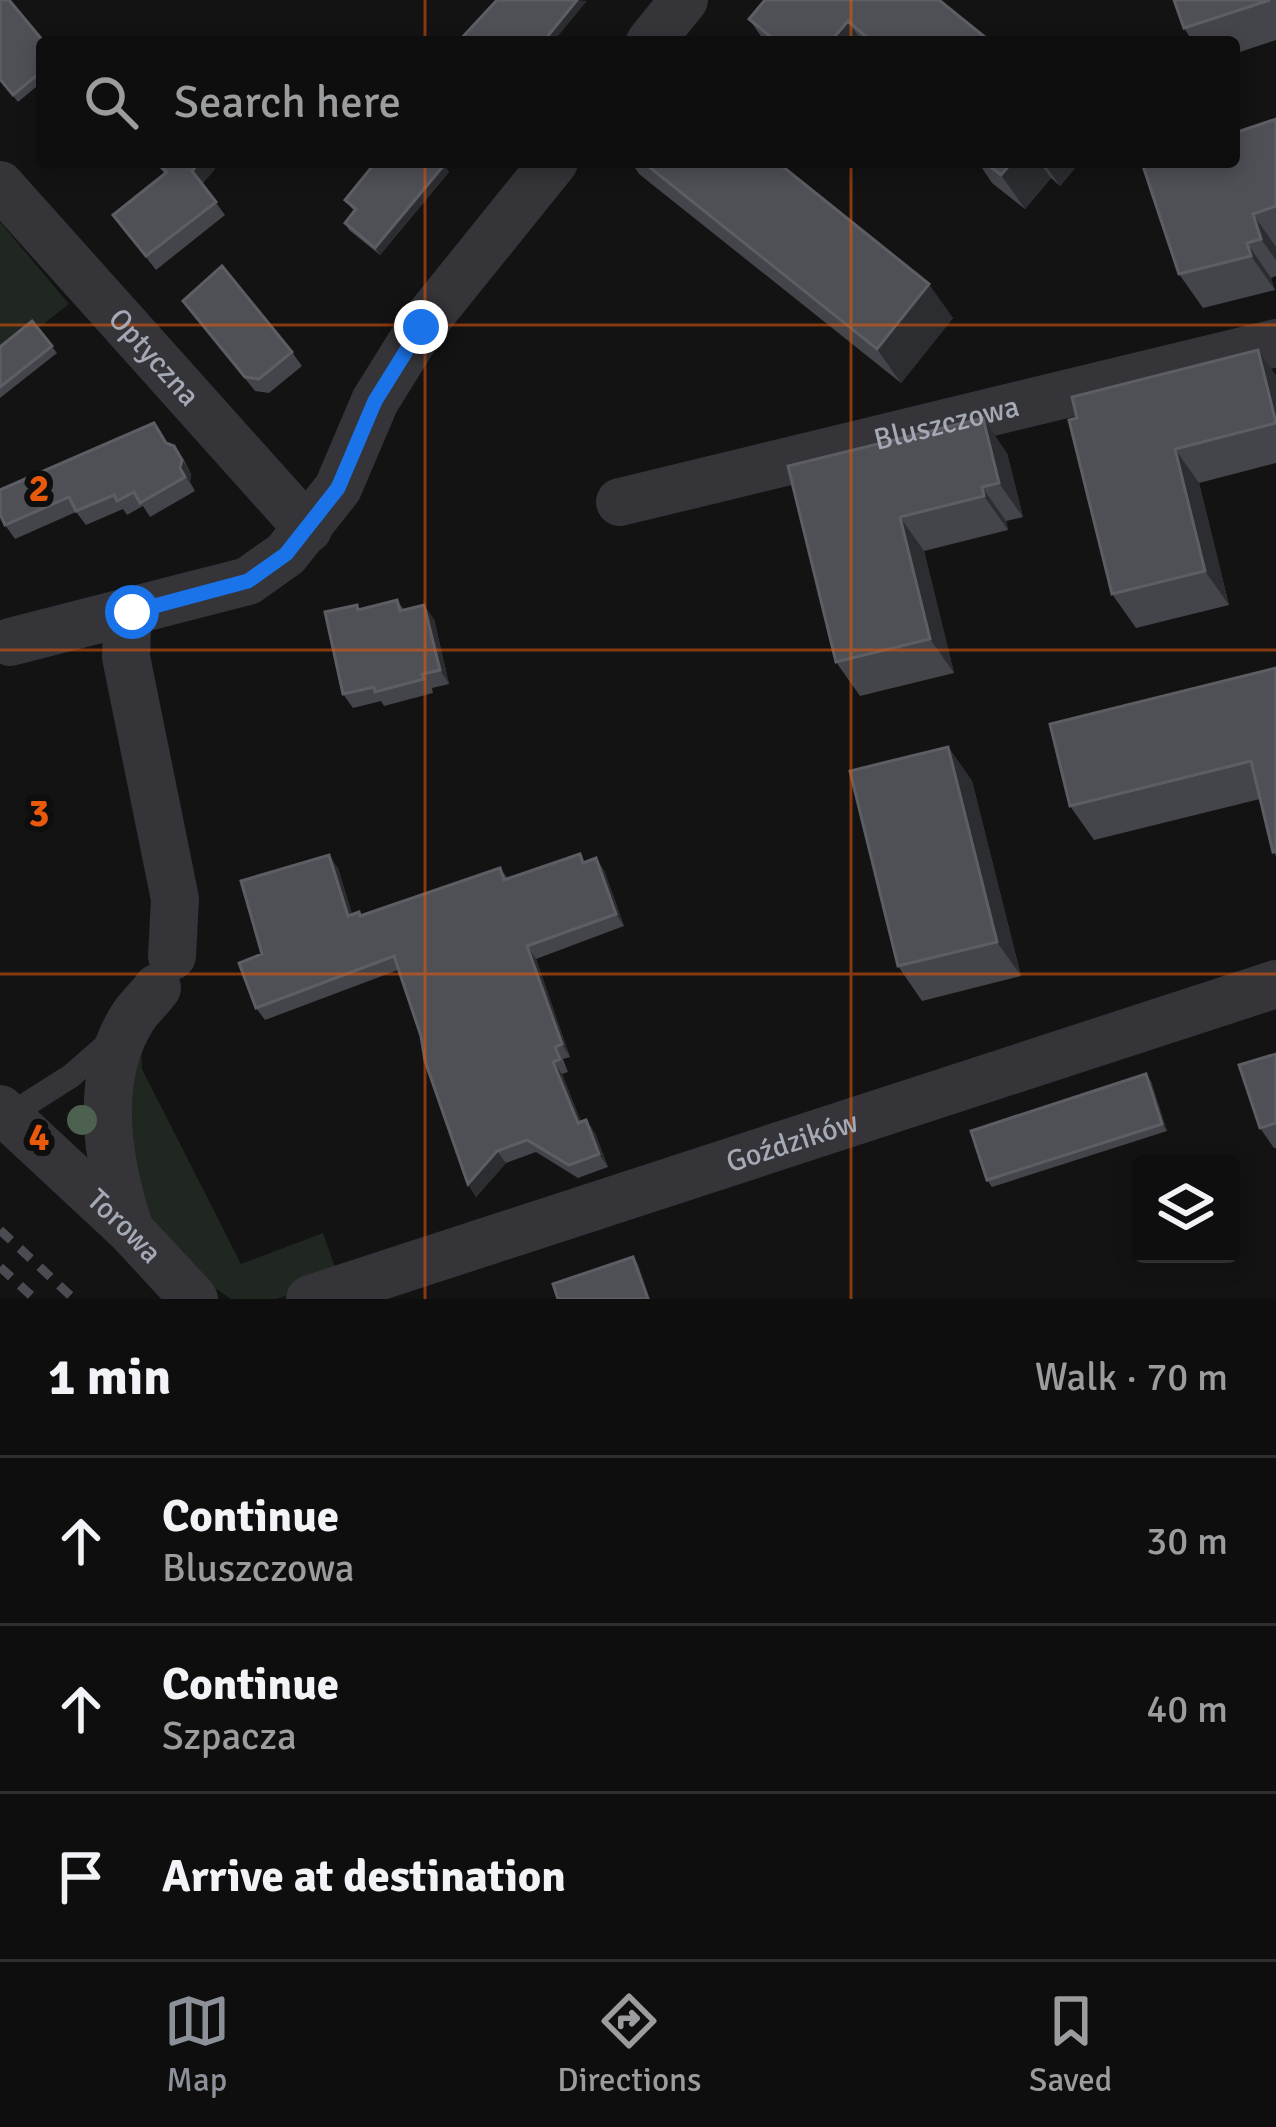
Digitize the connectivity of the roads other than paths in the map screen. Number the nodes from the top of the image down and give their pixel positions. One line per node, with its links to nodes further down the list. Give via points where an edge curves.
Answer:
1 (684, 0): 2 (street)
2 (655, 36)
3 (549, 168): 7 (street, via 421,327 375,401 338,488)
4 (0, 184): 7 (street, Optyczna)
5 (1276, 344): 6 (street, Bluszczowa)
6 (620, 502)
7 (308, 529): 8 (street, via 248,581)
8 (132, 612): 9 (street); 11 (street, via 126,657 175,899)
9 (10, 642)
10 (1276, 984): 15 (street, Goździków)
11 (154, 987): 12 (lane, via 101,1052); 13 (street, via 113,1073 107,1114 113,1178)
12 (4, 1112): 13 (street, Torowa)
13 (130, 1230): 14 (street, Torowa)
14 (194, 1299)
15 (310, 1299)

